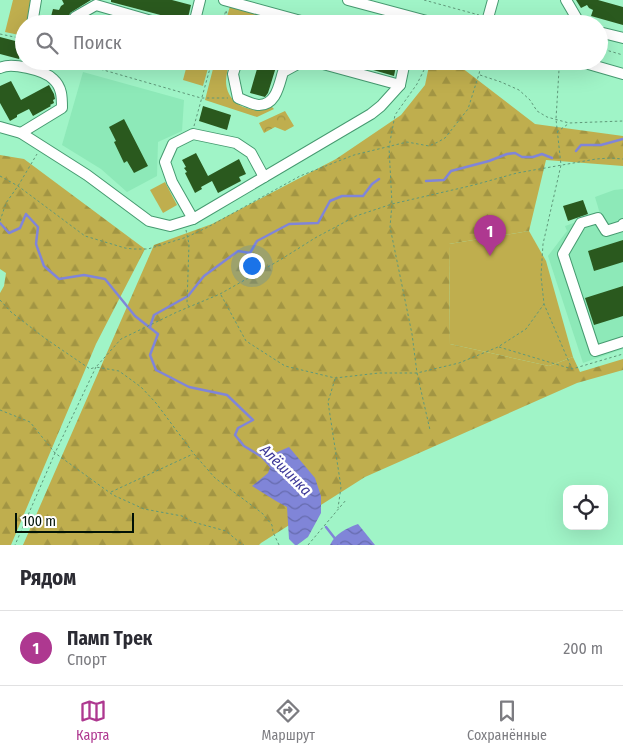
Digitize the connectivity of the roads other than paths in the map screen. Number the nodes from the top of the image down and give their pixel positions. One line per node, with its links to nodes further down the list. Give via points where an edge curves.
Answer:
1 (36, 0): 7 (street)
2 (200, 0): 10 (street)
3 (348, 0): 12 (street)
4 (493, 0): 13 (street)
5 (566, 0): 14 (street)
6 (223, 5): 11 (street)
7 (34, 15)
8 (78, 15): 9 (street, via 96,5)
9 (131, 15)
10 (196, 15)
11 (274, 15)
12 (396, 15)
13 (489, 15)
14 (575, 15)
15 (608, 34): 16 (street)
16 (623, 38)
17 (15, 66): 18 (street)
18 (0, 68)
19 (34, 70): 28 (street, via 53,78 62,94 62,108)
20 (234, 70): 21 (street, via 238,98 258,105 270,102)
21 (287, 70)
22 (345, 70): 26 (street)
23 (404, 70): 26 (street)
24 (608, 70): 25 (street)
25 (623, 74)
26 (400, 85): 29 (street, via 371,114)
27 (0, 128): 28 (street)
28 (21, 133): 30 (street, via 87,175 149,221 170,226)
29 (264, 177): 30 (street); 30 (street, via 251,153 236,143 193,134 173,144 165,162)
30 (188, 220)
31 (623, 224): 32 (street, via 606,231 598,218 582,223 563,254 595,351)
32 (623, 342)

